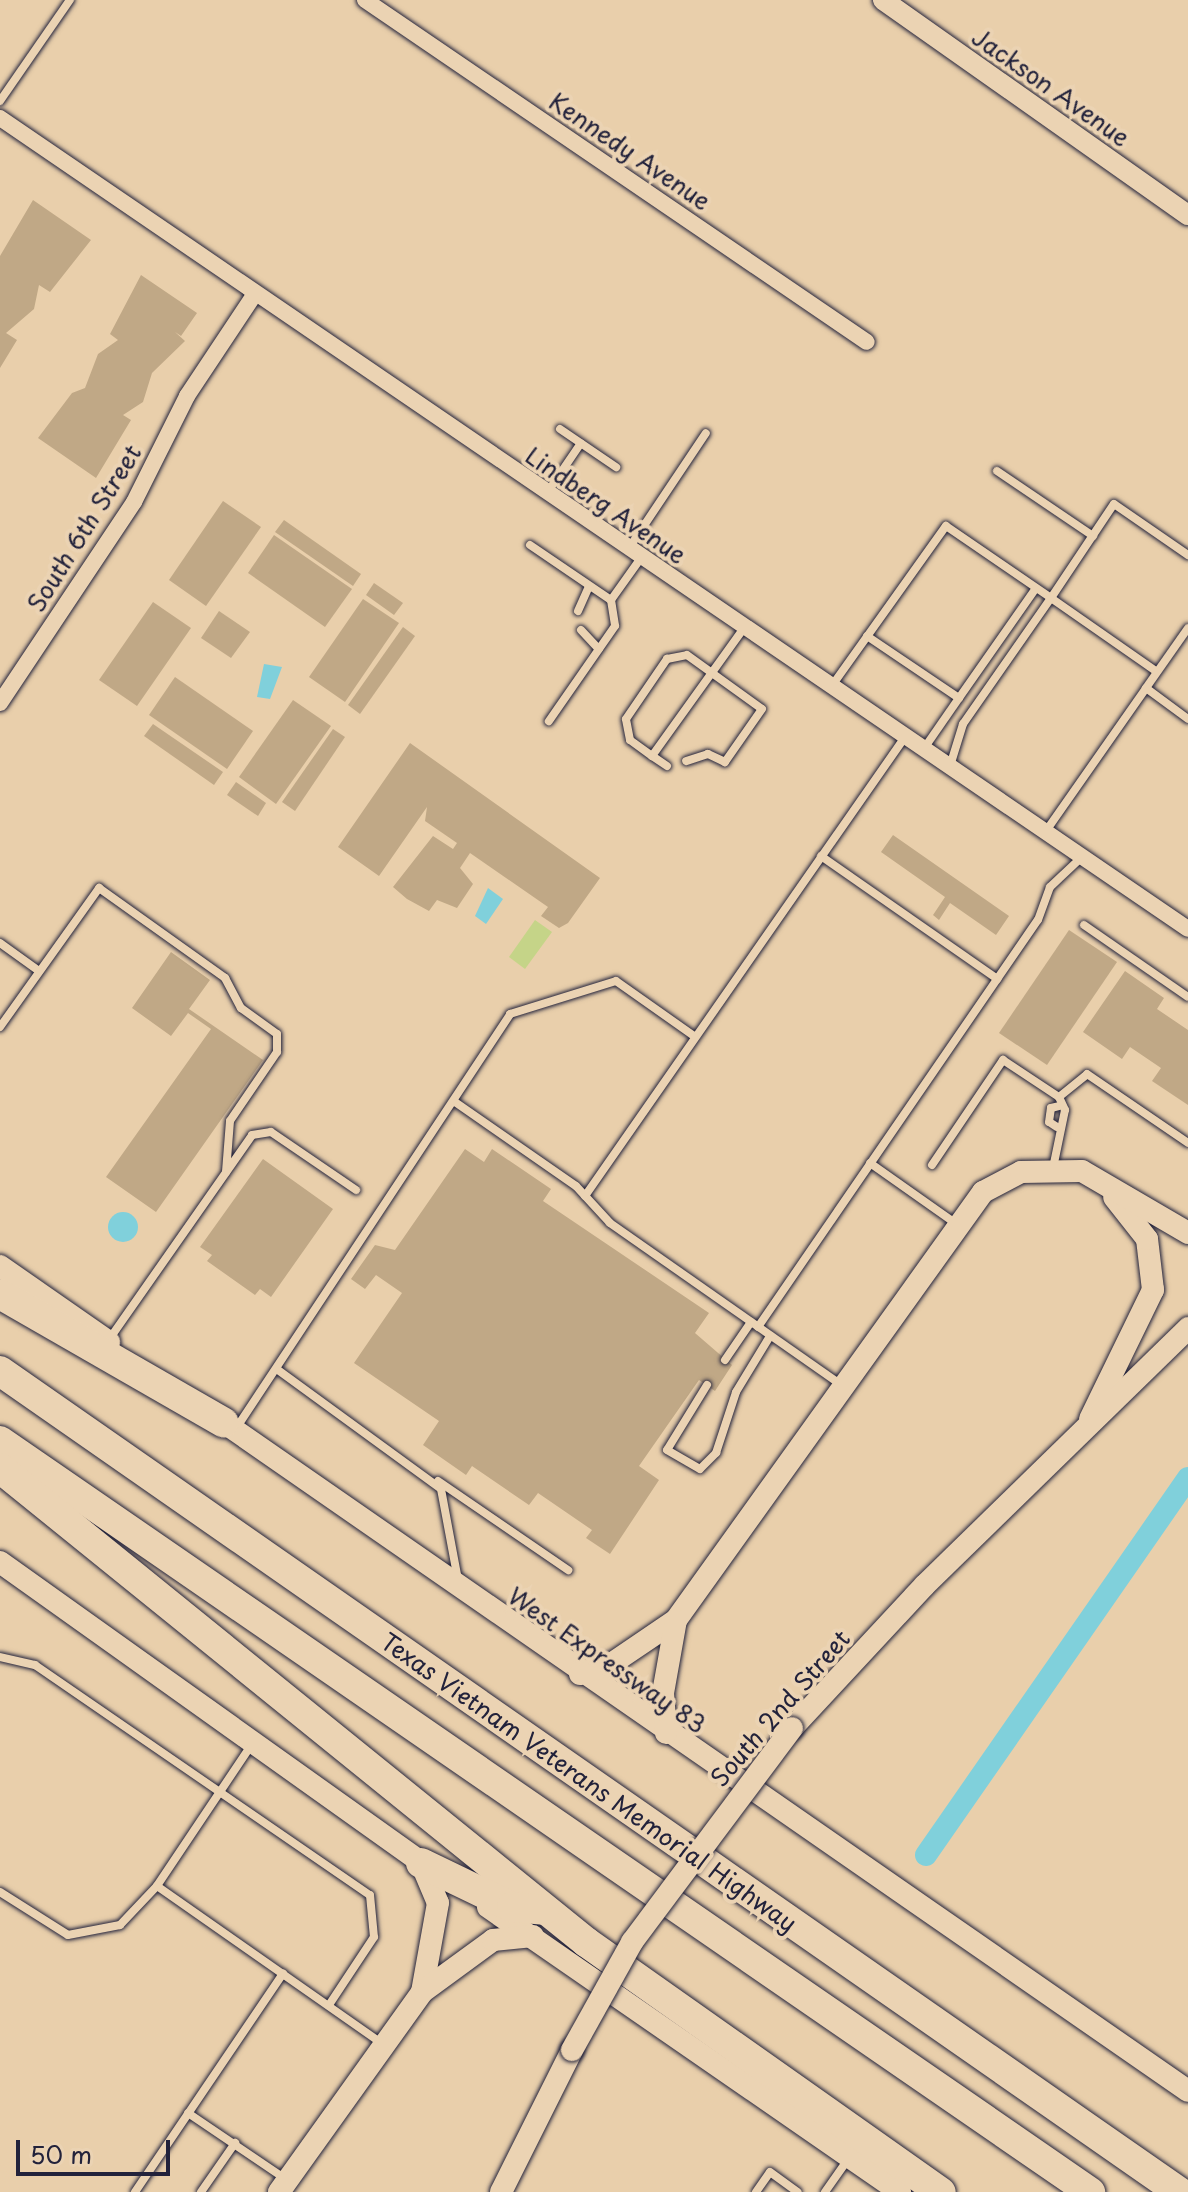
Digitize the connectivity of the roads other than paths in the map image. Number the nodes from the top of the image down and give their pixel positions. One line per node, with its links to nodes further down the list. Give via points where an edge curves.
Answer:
1 (70, 0): 4 (lane)
2 (365, 0): 8 (street, Kennedy Avenue)
3 (883, 0): 6 (street, Jackson Avenue)
4 (0, 101)
5 (0, 118): 7 (street, Lindberg Avenue)
6 (1188, 215)
7 (254, 295): 14 (street, Lindberg Avenue); 34 (street, South 6th Street, via 187,396 134,502)
8 (867, 342)
9 (560, 429): 11 (lane)
10 (706, 433): 17 (lane)
11 (581, 443): 12 (lane); 14 (lane)
12 (616, 467)
13 (997, 471): 15 (lane)
14 (546, 494): 17 (street, Lindberg Avenue)
15 (1093, 536): 18 (lane, via 1114,504); 21 (lane)
16 (530, 545): 19 (lane)
17 (634, 554): 22 (lane); 24 (street, Lindberg Avenue)
18 (1188, 555)
19 (589, 586): 22 (lane); 23 (lane)
20 (1036, 588): 21 (lane); 27 (lane, via 946,526); 33 (lane)
21 (1051, 598): 30 (lane); 42 (lane, via 963,724)
22 (611, 600): 28 (lane, via 615,626)
23 (578, 611)
24 (744, 628): 29 (lane); 31 (street, Lindberg Avenue)
25 (1188, 628): 30 (lane)
26 (581, 630): 28 (lane)
27 (867, 636): 31 (lane); 33 (lane)
28 (599, 649): 36 (lane)
29 (712, 672): 39 (lane); 39 (lane, via 687,655 667,659 626,719 630,740); 40 (lane, via 762,709 725,762 708,754)
30 (1157, 672): 32 (lane)
31 (831, 687): 37 (street, Lindberg Avenue)
32 (1146, 688): 35 (lane); 43 (lane)
33 (959, 698): 38 (lane)
34 (0, 703)
35 (1188, 719)
36 (549, 721)
37 (905, 737): 38 (street, Lindberg Avenue); 44 (lane)
38 (923, 750): 42 (street, Lindberg Avenue)
39 (652, 756): 41 (lane)
40 (686, 761)
41 (667, 766)
42 (950, 768): 43 (street, Lindberg Avenue)
43 (1045, 832): 45 (street, Lindberg Avenue)
44 (821, 856): 50 (lane); 53 (lane)
45 (1082, 857): 46 (street, Lindberg Avenue); 50 (lane, via 1050,887 1038,920)
46 (1185, 922)
47 (1084, 925): 51 (lane)
48 (0, 943): 49 (lane)
49 (39, 971): 52 (lane); 60 (lane, via 99,888 225,978 241,1008 279,1043 230,1121)
50 (997, 979): 57 (lane)
51 (1188, 997)
52 (0, 1027)
53 (694, 1036): 55 (lane, via 607,981 510,1014); 62 (lane)
54 (1059, 1101): 56 (lane, via 1087,1074); 58 (lane, via 1003,1060); 59 (lane, via 1051,1108 1049,1122 1057,1127)
55 (455, 1102): 62 (lane); 73 (lane, via 303,1318)
56 (1188, 1143)
57 (870, 1163): 64 (lane); 68 (lane)
58 (932, 1165)
59 (1053, 1168): 63 (main road, via 1001,1179); 65 (main road, via 1099,1177)
60 (226, 1172): 61 (lane, via 252,1135 271,1132); 71 (lane)
61 (356, 1190)
62 (585, 1196): 68 (lane, via 610,1223)
63 (974, 1204): 64 (main road); 78 (main road, via 1022,1185 1075,1179 1117,1198 1147,1239 1154,1273 1148,1307)
64 (958, 1225): 76 (main road)
65 (1188, 1233)
66 (0, 1266): 71 (main road, West Expressway 83)
67 (0, 1294): 77 (highway)
68 (755, 1325): 70 (lane); 72 (lane)
69 (1188, 1328): 78 (main road, South 2nd Street)
70 (770, 1336): 75 (lane, via 736,1392 716,1453 700,1469 667,1450); 76 (lane)
71 (108, 1342): 77 (main road, West Expressway 83)
72 (725, 1360)
73 (278, 1370): 77 (lane); 81 (lane)
74 (0, 1371): 113 (highway, Texas Vietnam Veterans Memorial Highway)
75 (707, 1385)
76 (841, 1385): 85 (main road)
77 (230, 1426): 84 (main road, West Expressway 83)
78 (1083, 1433): 106 (main road, South 2nd Street, bridge, via 792,1728 632,1942)
79 (0, 1441): 112 (highway)
80 (0, 1468): 94 (highway)
81 (427, 1474): 83 (lane); 84 (lane, via 450,1506)
82 (0, 1562): 89 (main road)
83 (568, 1570)
84 (459, 1588): 87 (main road, West Expressway 83)
85 (676, 1620): 87 (main road, via 614,1662); 88 (main road, via 663,1693)
86 (0, 1657): 90 (lane, via 35,1665)
87 (580, 1674): 88 (main road, West Expressway 83)
88 (666, 1733): 99 (main road, West Expressway 83)
89 (255, 1739): 90 (lane); 91 (main road)
90 (220, 1792): 92 (lane); 97 (lane, via 370,1895 374,1937)
91 (421, 1863): 94 (highway); 96 (main road, via 438,1903)
92 (157, 1886): 93 (lane, via 120,1925 68,1935); 95 (lane)
93 (0, 1892)
94 (540, 1924): 96 (main road, via 493,1940); 102 (main road); 111 (highway)
95 (283, 1973): 97 (lane); 100 (lane)
96 (422, 1992): 98 (main road)
97 (329, 2005): 98 (lane)
98 (384, 2045): 103 (main road)
99 (1188, 2091)
100 (188, 2113): 101 (lane); 104 (lane)
101 (235, 2143): 103 (lane); 105 (lane)
102 (850, 2157): 109 (lane); 110 (main road)
103 (284, 2186)
104 (135, 2192)
105 (201, 2192)
106 (501, 2192)
107 (756, 2192): 108 (lane, via 770,2172)
108 (798, 2192)
109 (825, 2192)
110 (900, 2192)
111 (941, 2192)
112 (1090, 2192)
113 (1179, 2192)

